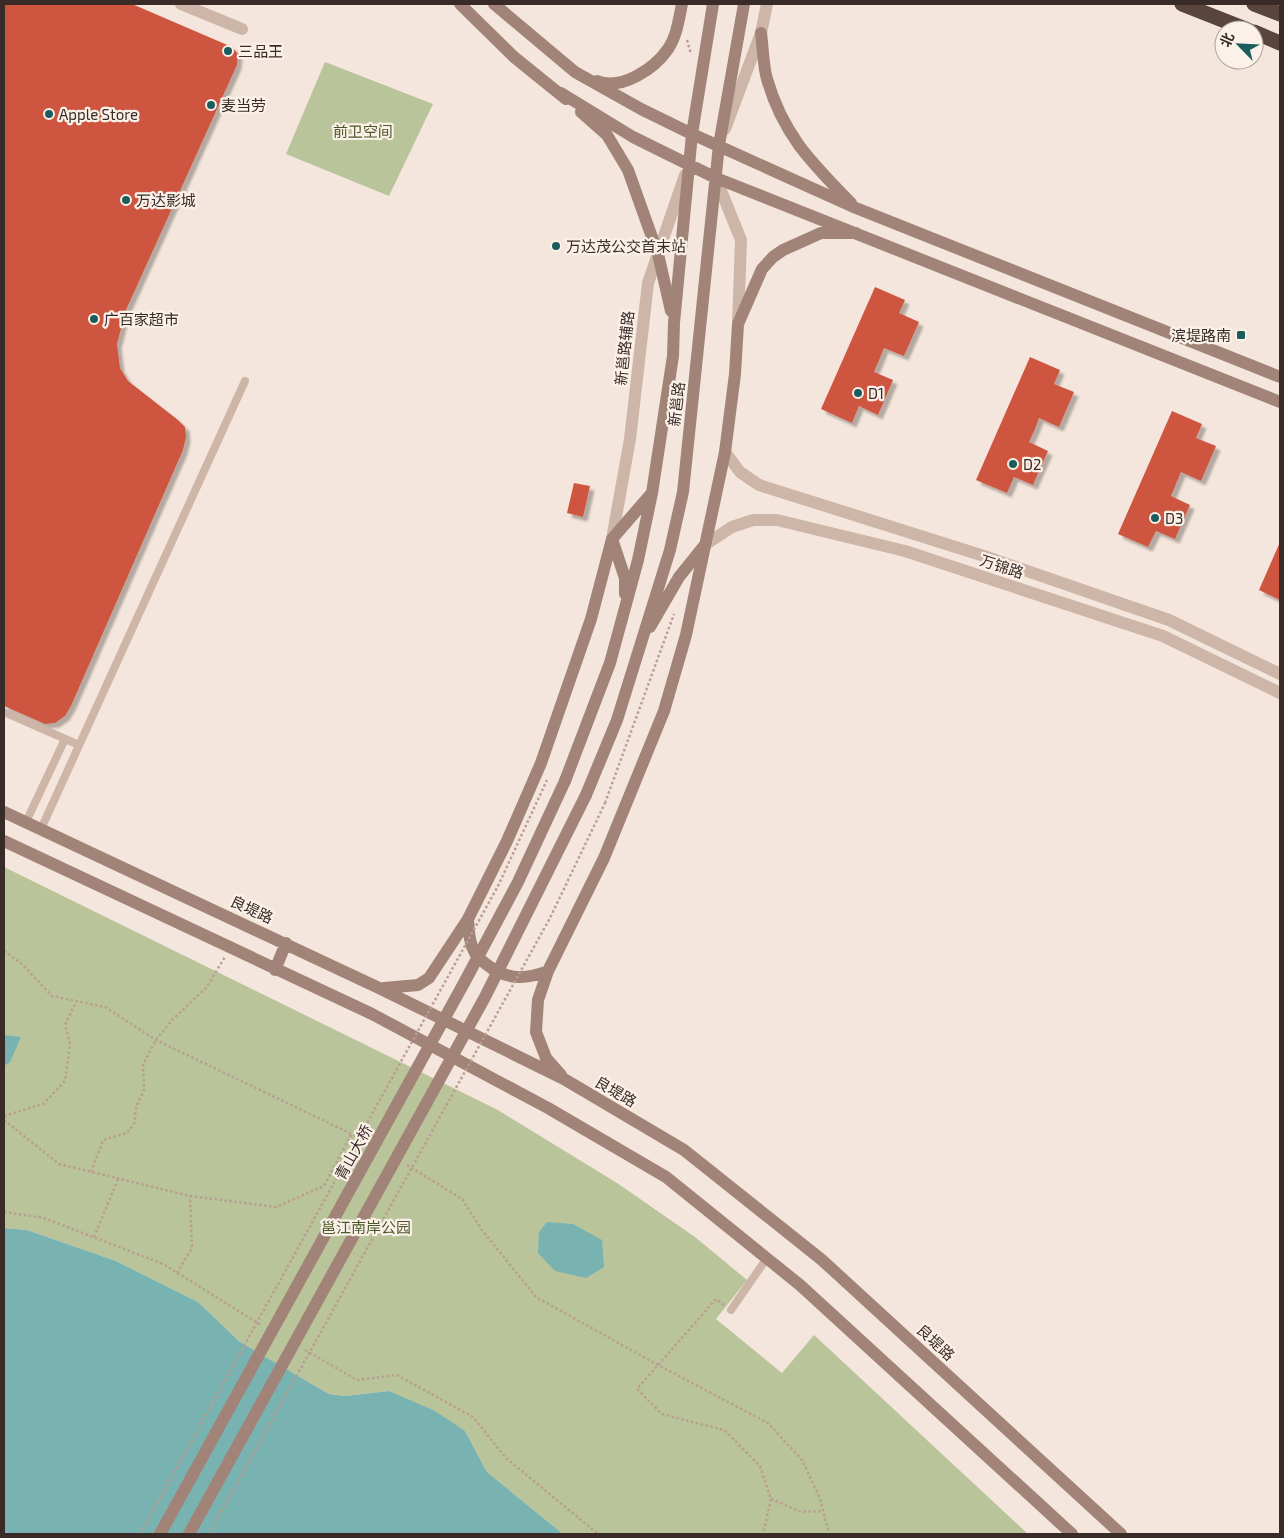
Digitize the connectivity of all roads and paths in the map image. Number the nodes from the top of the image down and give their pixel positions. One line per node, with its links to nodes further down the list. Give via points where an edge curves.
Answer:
1 (181, 4): 13 (street)
2 (460, 4): 19 (main road, via 514,57)
3 (494, 4): 18 (main road)
4 (682, 4): 11 (main road)
5 (713, 4): 20 (main road, 新邕路)
6 (744, 4): 21 (main road, 新邕路)
7 (767, 4): 14 (street)
8 (1182, 4): 12 (highway)
9 (1254, 4): 10 (highway)
10 (1280, 14)
11 (679, 17): 17 (path); 18 (main road, via 669,48 648,70 633,78 602,83)
12 (1223, 20)
13 (242, 29)
14 (761, 33): 21 (street); 24 (main road, via 767,78 785,124 796,144 816,168)
15 (1264, 36): 16 (highway)
16 (1280, 43)
17 (692, 54)
18 (576, 72): 20 (main road)
19 (561, 93): 22 (main road, via 632,137); 26 (main road, via 607,135 619,152)
20 (692, 134): 21 (main road); 22 (main road, 新邕路)
21 (719, 145): 23 (main road, 新邕路); 24 (main road)
22 (689, 166): 23 (main road); 26 (street, 新邕路辅路); 27 (main road, 新邕路)
23 (716, 178): 25 (main road); 28 (street, via 742,240); 38 (main road, 新邕路, via 683,492 670,550)
24 (856, 208): 29 (main road)
25 (856, 234): 28 (main road, via 821,233 773,256 762,269); 31 (main road)
26 (658, 254): 27 (main road); 34 (street, 新邕路辅路, via 648,282 630,439)
27 (674, 323): 33 (main road, 新邕路, via 671,374)
28 (738, 324): 32 (main road)
29 (1280, 377)
30 (244, 381): 43 (lane)
31 (1280, 402)
32 (724, 452): 35 (main road); 39 (street, 万锦路, via 740,472 759,485 984,556 1169,620)
33 (652, 492): 34 (main road); 36 (main road, 新邕路)
34 (612, 539): 36 (main road, via 624,578); 50 (main road, via 576,667 541,763)
35 (706, 544): 38 (main road, via 679,577); 40 (street, 万锦路, via 732,527 753,520 777,520 905,551 1163,636); 55 (main road, via 686,635 664,711 604,858)
36 (625, 604): 45 (main road, 新邕路, via 610,663)
37 (674, 613): 81 (path, bridge, via 605,803 550,918)
38 (642, 642): 80 (main road, 新邕路, bridge, via 617,720 586,795 485,997)
39 (1280, 674)
40 (1280, 693)
41 (4, 712): 42 (lane)
42 (65, 739): 43 (lane); 47 (lane)
43 (79, 746): 48 (lane)
44 (547, 780): 78 (path, bridge, via 498,886)
45 (565, 780): 79 (main road, 青山大桥, bridge, via 518,882 464,983)
46 (4, 812): 47 (main road, 良堤路)
47 (26, 822): 48 (main road, 良堤路)
48 (41, 829): 51 (main road, 良堤路)
49 (4, 840): 54 (main road)
50 (468, 919): 55 (main road, via 475,955 493,969 513,978); 56 (main road, via 429,978 418,985)
51 (286, 943): 54 (main road); 56 (main road, 良堤路)
52 (4, 952): 57 (path, via 20,963 52,996)
53 (222, 963): 58 (path, via 206,988 173,1018)
54 (275, 970): 70 (main road, via 372,1014 548,1108 666,1177)
55 (548, 971): 59 (main road, via 538,1000 536,1032 546,1058)
56 (379, 988): 59 (main road, 良堤路)
57 (76, 1002): 58 (path, via 105,1007); 60 (path, via 65,1025 70,1044 65,1081 44,1104)
58 (156, 1040): 62 (path); 65 (path, via 143,1064 144,1090 136,1107 134,1124 127,1133 102,1140)
59 (564, 1079): 86 (main road, 良堤路, via 684,1150 822,1260)
60 (4, 1116)
61 (4, 1120): 65 (path, via 59,1164)
62 (352, 1133): 63 (path); 67 (path, via 324,1186 276,1207)
63 (368, 1143)
64 (401, 1162): 75 (path, via 462,1199 482,1230 536,1297)
65 (91, 1172): 66 (path)
66 (118, 1179): 67 (path); 69 (path)
67 (190, 1196): 71 (path, via 192,1248)
68 (4, 1212): 69 (path, via 44,1218)
69 (94, 1237): 71 (path, via 163,1264)
70 (767, 1258): 72 (lane); 85 (main road)
71 (177, 1273): 73 (path)
72 (730, 1310): 75 (path, via 716,1299)
73 (263, 1326)
74 (297, 1346): 82 (path, via 357,1380 397,1375 474,1417 506,1458)
75 (658, 1366): 76 (path, via 637,1389 662,1414 724,1430 760,1466); 77 (path, via 768,1422 802,1460)
76 (771, 1499): 77 (path, via 801,1512); 83 (path)
77 (823, 1510): 84 (path)
78 (140, 1534)
79 (160, 1534)
80 (189, 1534)
81 (209, 1534)
82 (598, 1534)
83 (763, 1534)
84 (829, 1534)
85 (1072, 1534)
86 (1121, 1534)

